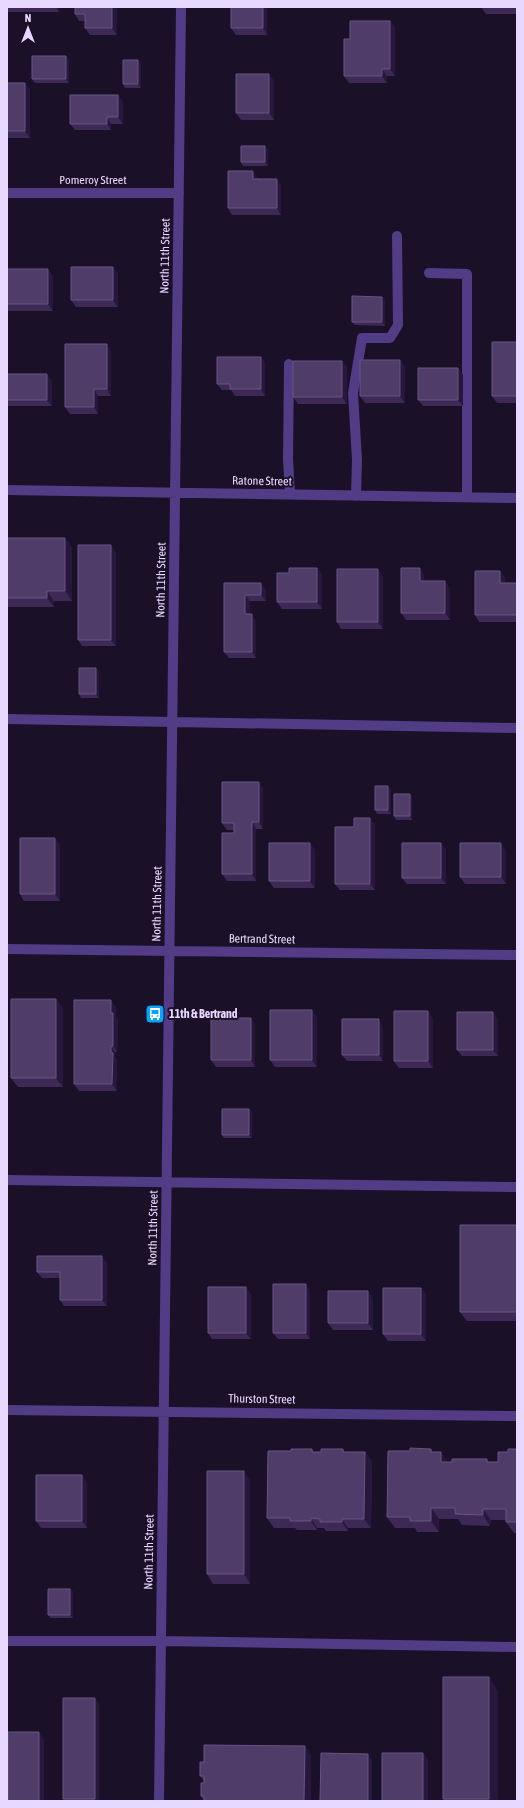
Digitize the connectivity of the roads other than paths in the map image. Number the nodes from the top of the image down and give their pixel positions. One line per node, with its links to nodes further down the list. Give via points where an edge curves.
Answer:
1 (181, 7): 3 (street, North 11th Street)
2 (7, 193): 3 (street, Pomeroy Street)
3 (179, 193): 8 (street, North 11th Street)
4 (397, 236): 10 (street, via 398,325 390,338 362,338 354,393)
5 (429, 273): 11 (street, via 466,274)
6 (289, 364): 9 (street)
7 (7, 490): 8 (street, Ratone Street)
8 (175, 493): 9 (street, Ratone Street); 14 (street, North 11th Street)
9 (290, 494): 10 (street, Ratone Street)
10 (356, 496): 11 (street, Ratone Street)
11 (466, 497): 12 (street, Ratone Street)
12 (517, 498)
13 (7, 719): 14 (street)
14 (172, 722): 15 (street); 17 (street, North 11th Street)
15 (517, 728)
16 (7, 949): 17 (street, Bertrand Street)
17 (169, 951): 18 (street, Bertrand Street); 20 (street, North 11th Street)
18 (517, 956)
19 (7, 1180): 20 (street)
20 (166, 1183): 21 (street); 23 (street, North 11th Street)
21 (517, 1187)
22 (7, 1410): 23 (street, Thurston Street)
23 (163, 1411): 24 (street, Thurston Street); 26 (street, North 11th Street)
24 (517, 1416)
25 (7, 1641): 26 (street)
26 (161, 1641): 27 (street); 28 (street, North 11th Street)
27 (517, 1647)
28 (159, 1801)

